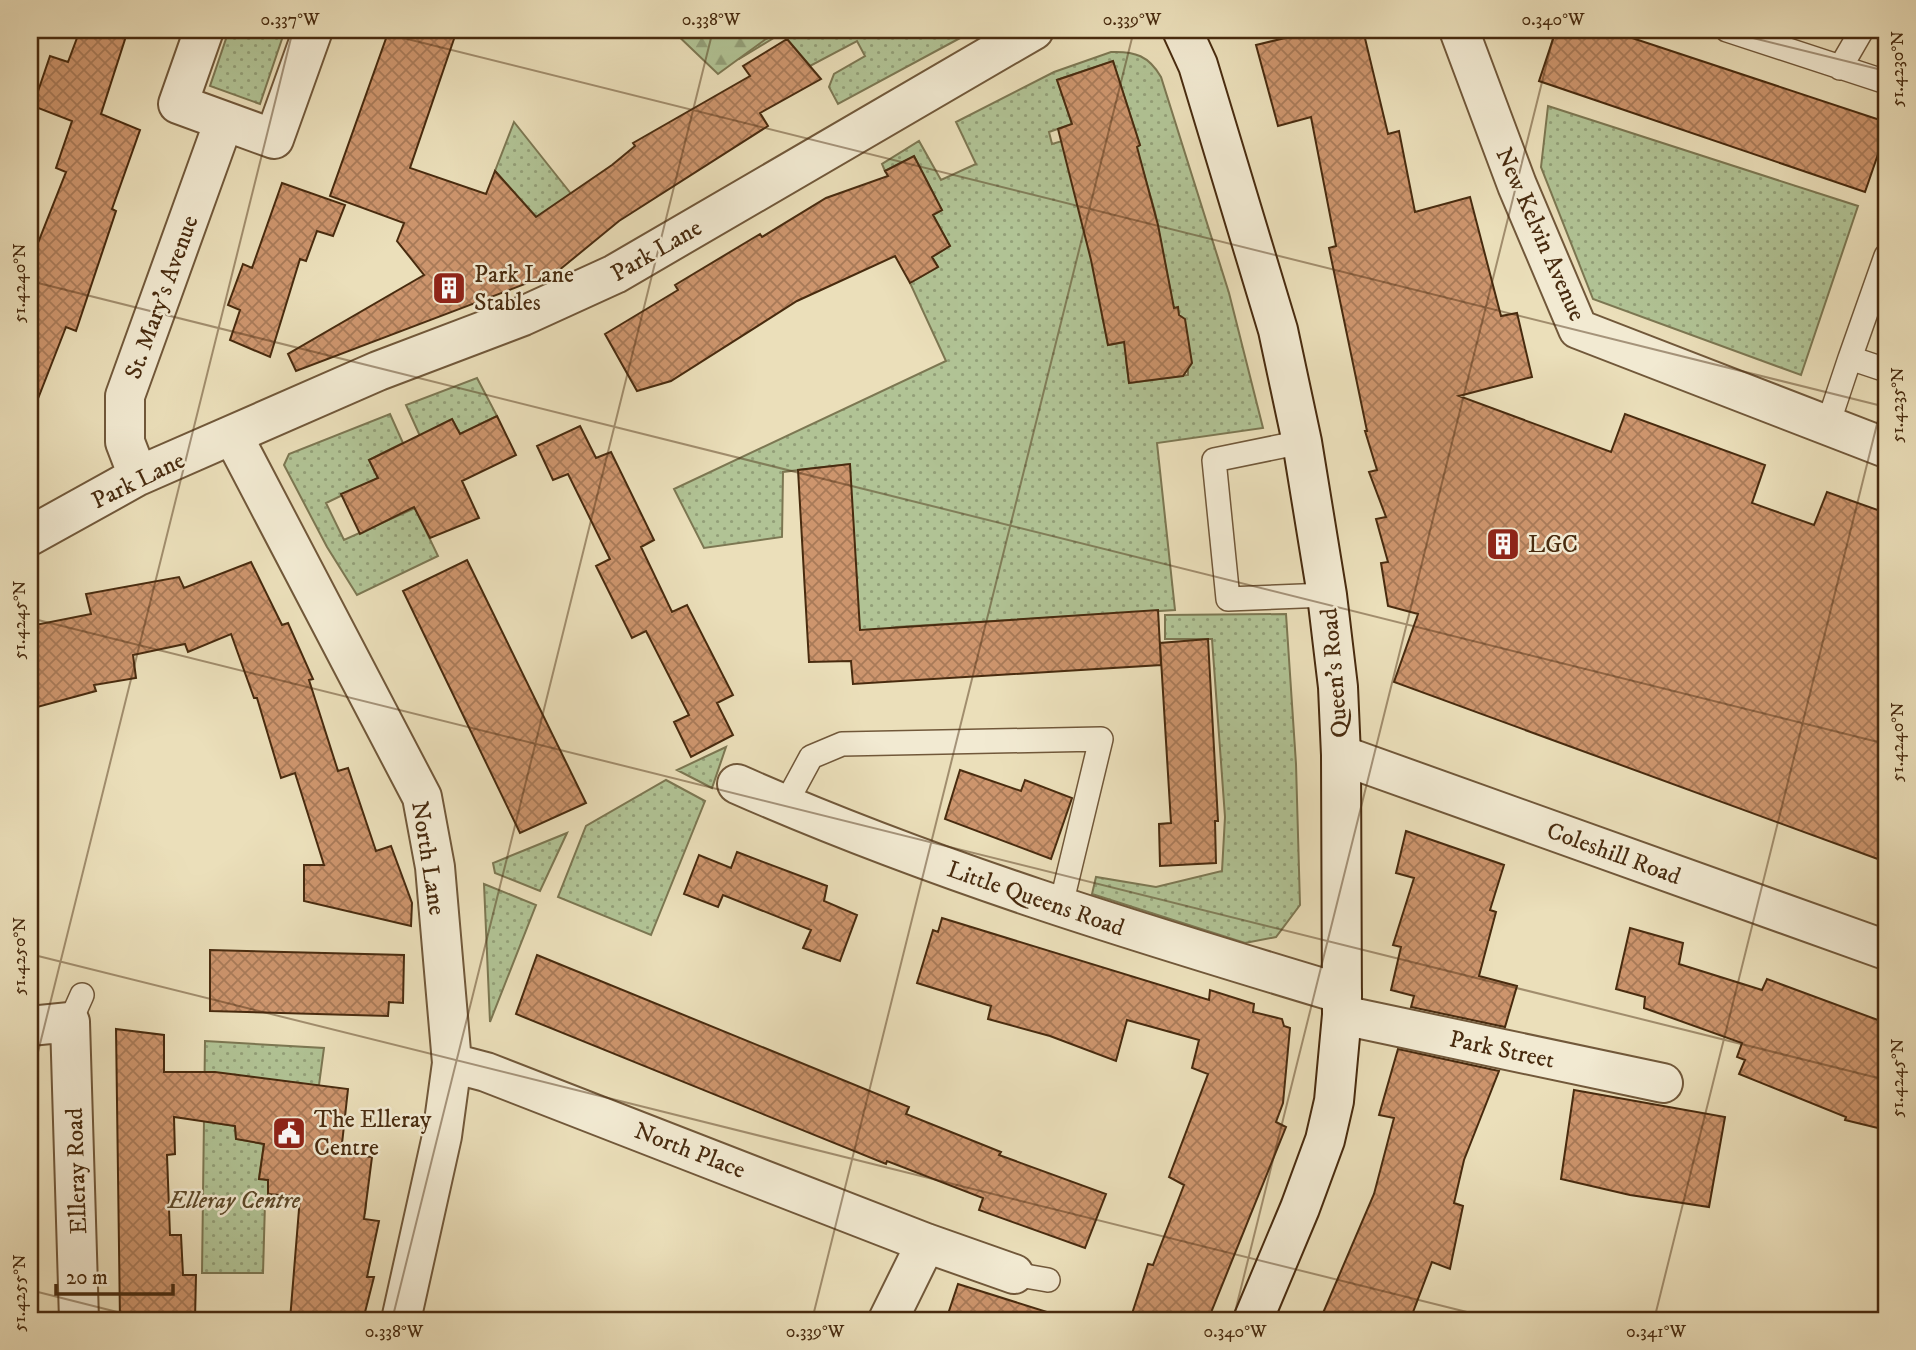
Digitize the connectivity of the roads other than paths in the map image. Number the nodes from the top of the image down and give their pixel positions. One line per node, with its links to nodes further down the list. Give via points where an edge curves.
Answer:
1 (204, 30): 10 (street, via 178,104)
2 (313, 30): 10 (street, via 274,139)
3 (1034, 30): 15 (street, Park Lane, via 615,274)
4 (1182, 30): 16 (street, Queen's Road, via 1198,65 1278,330)
5 (1459, 30): 14 (street, New Kelvin Avenue, via 1578,329)
6 (1727, 30): 8 (lane)
7 (1862, 30): 8 (lane)
8 (1840, 68): 9 (lane)
9 (1886, 82)
10 (225, 121): 18 (street, St. Mary's Avenue, via 125,396 125,442)
11 (1886, 256): 12 (lane)
12 (1850, 358): 13 (lane); 14 (lane)
13 (1886, 370)
14 (1827, 427): 17 (street, New Kelvin Avenue)
15 (233, 436): 18 (street, Park Lane); 28 (street, North Lane, via 422,797 435,867)
16 (1302, 442): 20 (street, Queen's Road); 20 (lane, via 1214,460 1228,599)
17 (1886, 448)
18 (138, 476): 19 (street, Park Lane)
19 (30, 536)
20 (1327, 595): 21 (street, Queen's Road)
21 (1341, 755): 25 (street, Coleshill Road); 26 (street, Queen's Road)
22 (737, 784): 23 (street, Little Queens Road)
23 (785, 805): 24 (street, Little Queens Road); 24 (lane, via 811,757 842,744 1101,739)
24 (1060, 909): 26 (street, Little Queens Road)
25 (1886, 950)
26 (1342, 1004): 29 (street, Park Street); 35 (street, Queen's Road, via 1334,1101 1325,1140)
27 (30, 1026): 32 (street, Elleray Road, via 76,1008)
28 (452, 1063): 30 (street, North Place, via 486,1072); 33 (street, North Lane, via 442,1136)
29 (1663, 1083)
30 (926, 1243): 31 (street, North Place); 34 (street)
31 (1031, 1277)
32 (79, 1320)
33 (401, 1320)
34 (888, 1320)
35 (1254, 1320)

